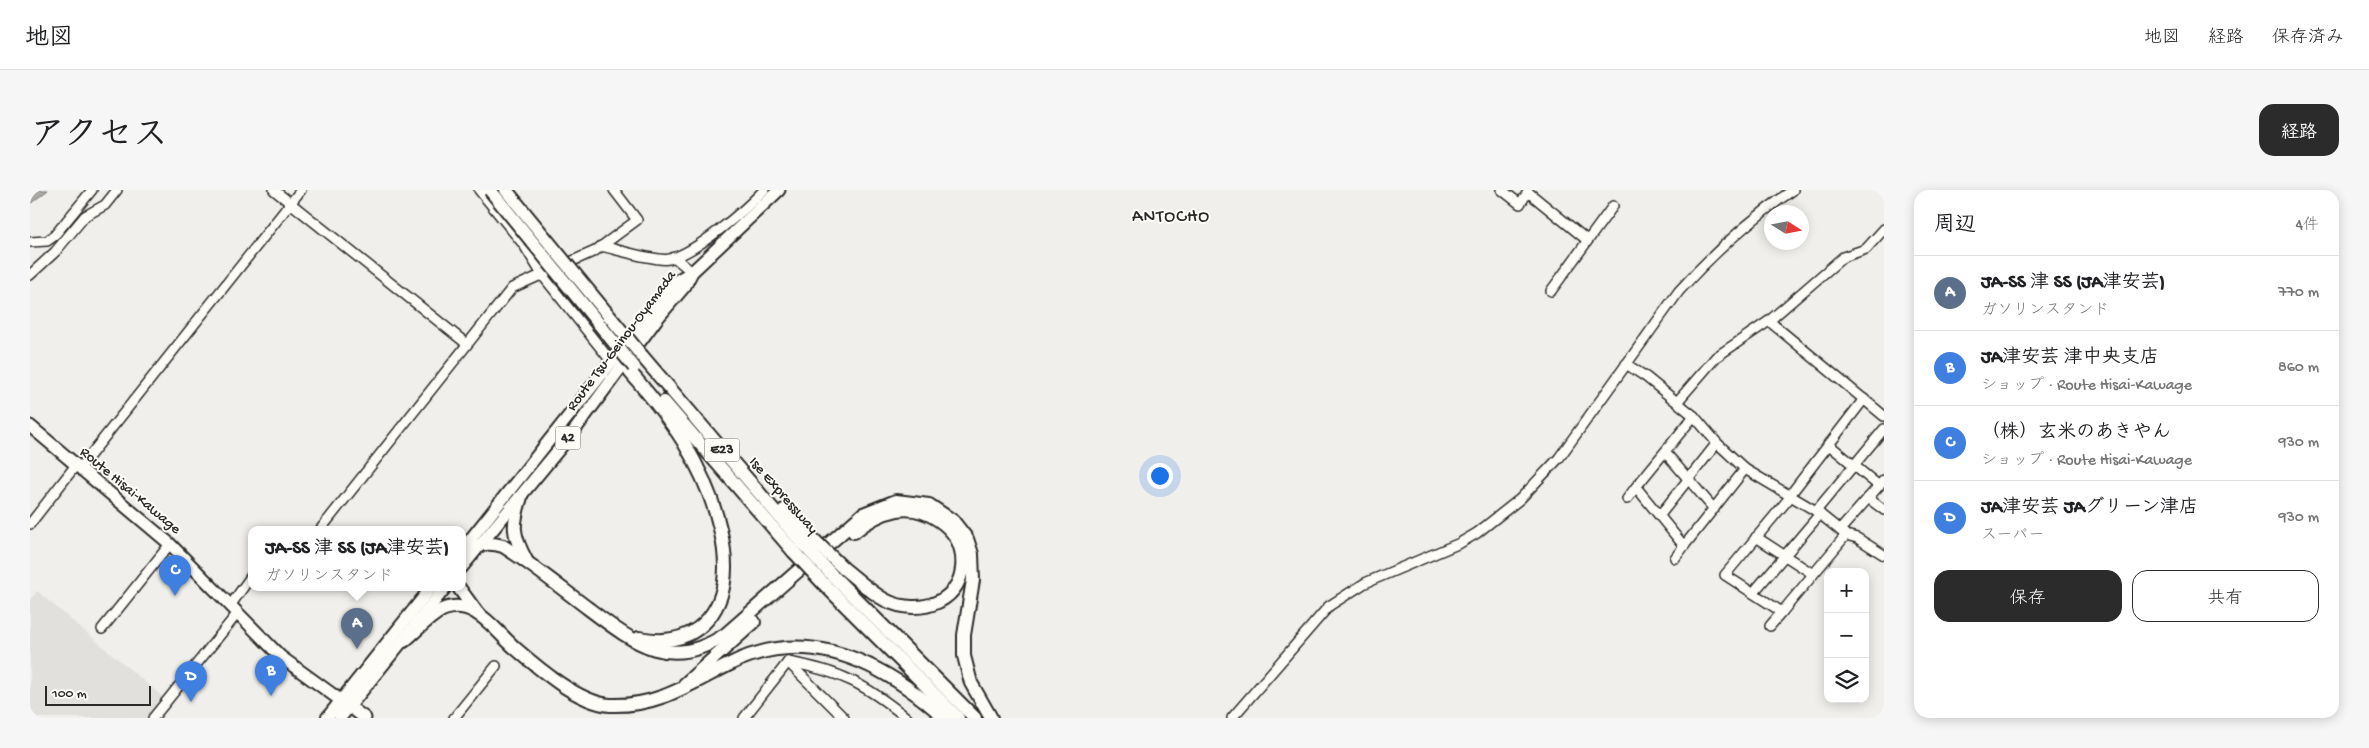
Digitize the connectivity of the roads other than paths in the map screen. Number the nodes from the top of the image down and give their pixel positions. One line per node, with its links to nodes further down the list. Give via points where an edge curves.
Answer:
1 (92, 190): 16 (street)
2 (117, 190): 20 (street, via 105,205 85,216)
3 (274, 190): 13 (street)
4 (301, 190): 13 (street)
5 (479, 190): 24 (street, via 524,245)
6 (490, 190): 30 (highway, Ise Expressway / E23, bridge)
7 (506, 190): 60 (highway, E23, bridge)
8 (614, 190): 19 (street, via 637,220)
9 (764, 190): 21 (street, via 733,220)
10 (779, 190): 22 (main road, Route Tsu-Geinou-Oyamada / 42)
11 (1502, 190): 17 (street, via 1520,204 1528,192)
12 (1793, 190): 29 (street, via 1750,221 1700,267 1662,312)
13 (290, 203): 27 (street); 41 (street)
14 (1613, 206): 17 (street)
15 (1884, 229): 26 (street, via 1871,245 1842,257)
16 (57, 232): 18 (street, via 47,241); 20 (street)
17 (1588, 240): 25 (street)
18 (30, 242)
19 (602, 246): 21 (street, via 667,260); 24 (street)
20 (51, 255): 23 (street)
21 (674, 257): 22 (street)
22 (692, 272): 28 (main road, Route Tsu-Geinou-Oyamada / 42, via 676,281); 47 (main road, Route Tsu-Geinou-Oyamada / 42, via 685,286 618,368 604,391)
23 (30, 275)
24 (543, 276): 27 (street, via 512,288); 28 (street)
25 (1551, 291)
26 (1768, 321): 31 (street); 32 (street, via 1716,357)
27 (467, 344): 55 (street)
28 (611, 361): 61 (main road, Route Tsu-Geinou-Oyamada / 42)
29 (1626, 364): 32 (street); 100 (street, via 1558,458 1520,499 1460,543 1365,583 1329,606)
30 (632, 369): 60 (highway, Ise Expressway / E23); 81 (highway, via 683,442 702,478 721,534 725,574 717,606 695,631 668,641)
31 (1864, 399): 34 (street); 38 (street)
32 (1677, 402): 33 (street)
33 (1694, 416): 37 (street); 39 (street)
34 (1884, 416)
35 (30, 426): 41 (main road, Route Hisai-Kawage)
36 (1884, 429): 40 (street)
37 (1716, 443): 42 (street); 43 (street)
38 (1828, 444): 40 (street); 46 (street)
39 (1665, 452): 43 (street); 45 (street)
40 (1854, 465): 44 (street); 52 (street)
41 (78, 467): 54 (street); 58 (main road, Route Hisai-Kawage)
42 (1745, 469): 46 (street); 50 (street)
43 (1688, 479): 50 (street); 53 (street)
44 (1881, 483): 49 (street)
45 (1636, 487): 48 (street); 53 (street)
46 (1790, 495): 52 (street); 57 (street)
47 (521, 497): 59 (main road, Route Tsu-Geinou-Oyamada / 42); 68 (highway, via 513,528)
48 (1627, 498)
49 (1868, 498): 51 (street); 56 (street)
50 (1714, 509): 62 (street)
51 (1884, 510)
52 (1818, 513): 56 (street); 65 (street)
53 (1660, 515): 62 (street)
54 (30, 524)
55 (323, 526)
56 (1843, 532): 64 (street); 69 (street)
57 (1756, 537): 65 (street); 75 (street, via 1725,575)
58 (170, 544): 76 (main road, Route Hisai-Kawage); 80 (street)
59 (481, 544): 63 (highway); 67 (main road, Route Tsu-Geinou-Oyamada / 42); 68 (highway, via 503,546)
60 (802, 544): 70 (highway, Ise Expressway / E23, bridge); 85 (highway, bridge, via 843,568 884,600 909,608 926,608 945,598 961,572 962,557 958,544 950,531 931,516 903,509 873,518 833,550 698,671)
61 (466, 545)
62 (1684, 546): 66 (street)
63 (466, 549)
64 (1884, 555)
65 (1784, 556): 69 (street); 75 (street)
66 (1675, 558)
67 (466, 562)
68 (528, 564): 81 (highway)
69 (1813, 574): 77 (street)
70 (827, 578): 97 (highway, Ise Expressway / E23); 98 (highway, Ise Expressway / E23)
71 (248, 583): 76 (street)
72 (429, 591): 86 (main road)
73 (443, 591): 82 (main road)
74 (460, 591): 78 (highway)
75 (1752, 593): 77 (street)
76 (234, 610): 86 (main road, Route Hisai-Kawage, via 281,657); 88 (street)
77 (1782, 612): 79 (street)
78 (478, 614): 82 (highway, via 456,608 442,610); 85 (highway, via 493,624 513,646 579,696 589,700 634,704)
79 (1770, 626)
80 (102, 629)
81 (624, 636): 99 (highway, via 648,648 671,653 710,644 738,625 863,514 896,501 923,504 938,509 954,521 969,545 974,573 964,635 964,656 971,683)
82 (404, 641): 86 (main road)
83 (788, 662): 87 (street); 94 (street); 95 (street, via 850,678)
84 (496, 666): 92 (street)
85 (678, 691): 96 (highway, via 750,656 781,649 809,648 846,655 872,665)
86 (345, 704): 89 (main road); 90 (main road); 91 (main road, Route Hisai-Kawage)
87 (747, 714): 93 (street)
88 (153, 718)
89 (327, 718)
90 (340, 718)
91 (365, 718)
92 (454, 718)
93 (757, 718)
94 (844, 718)
95 (907, 718)
96 (945, 718)
97 (958, 718)
98 (975, 718)
99 (991, 718)
100 (1232, 718)

